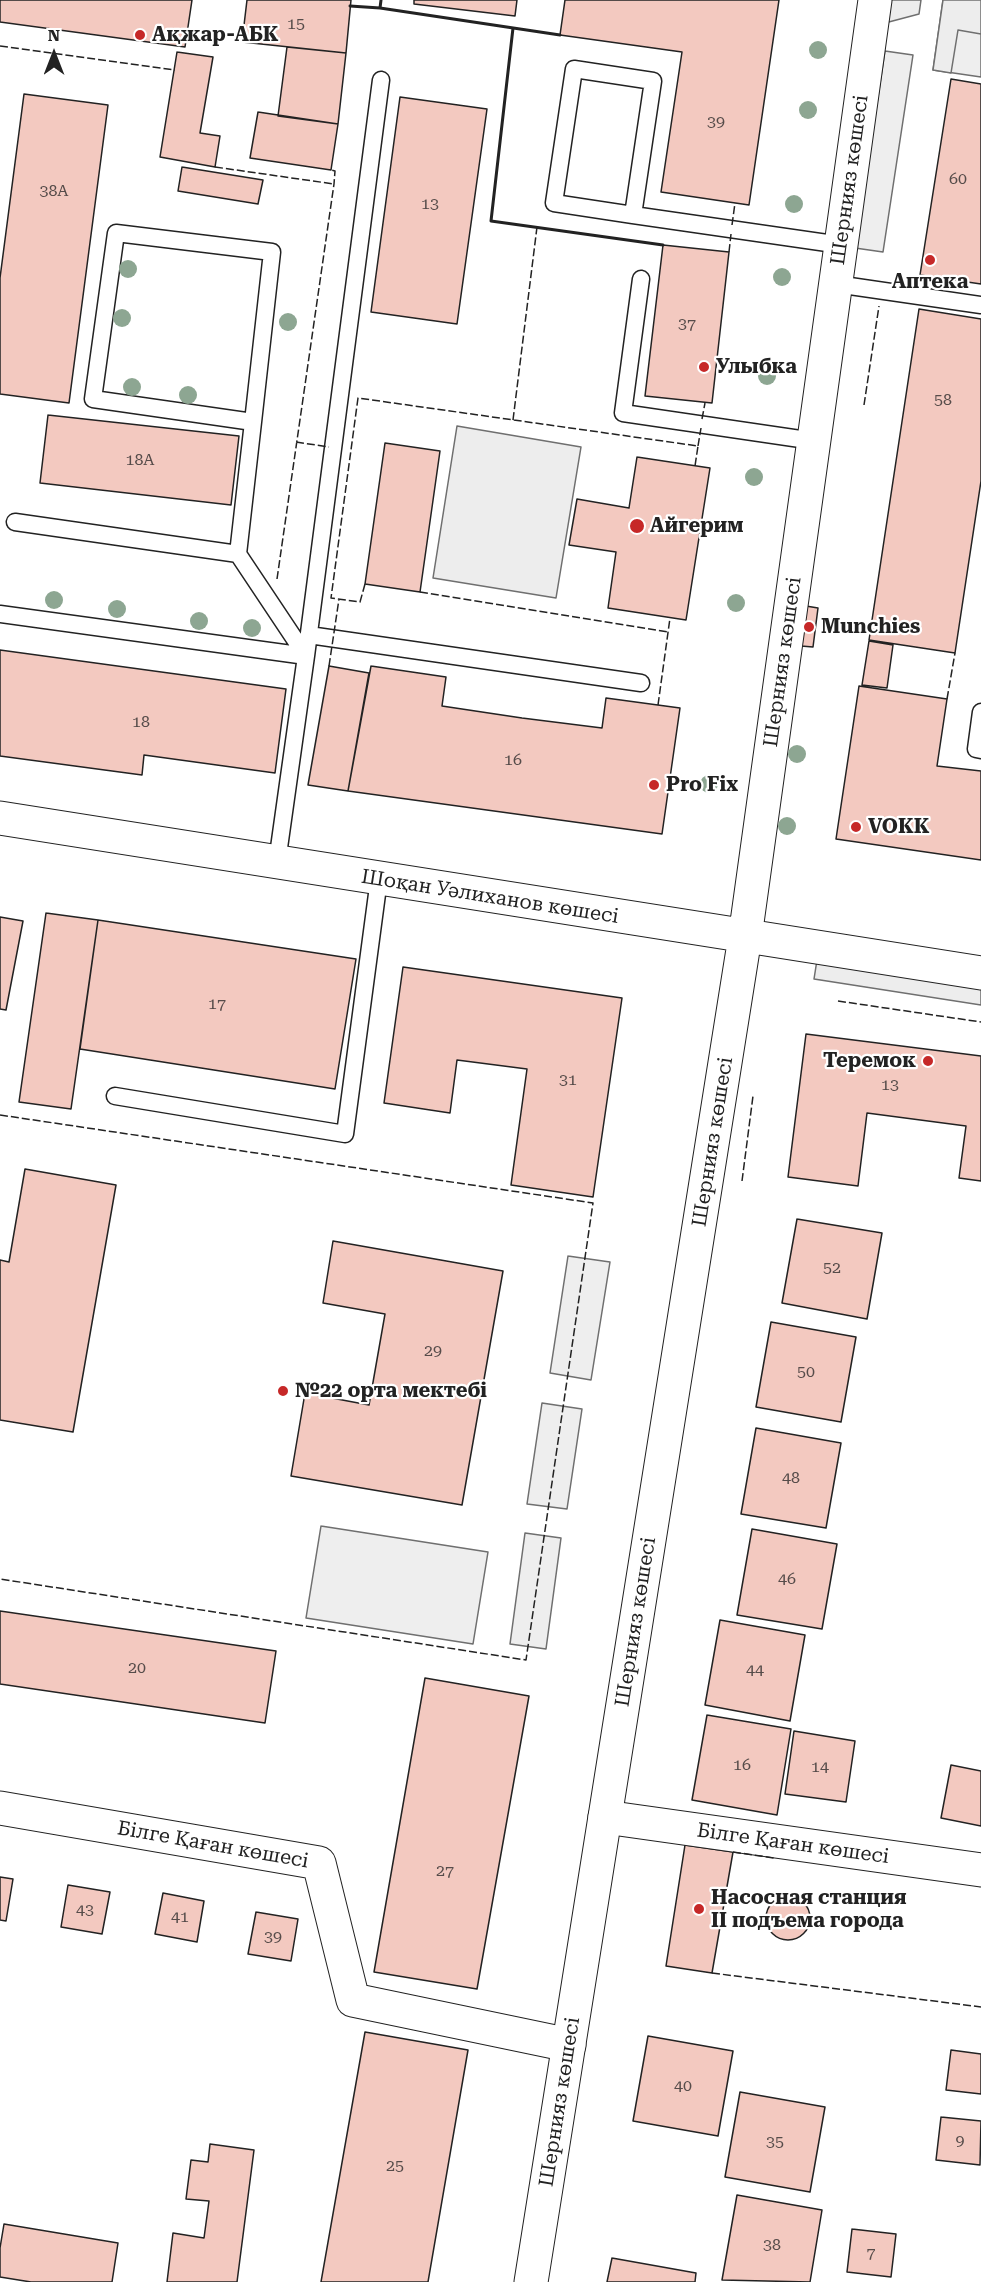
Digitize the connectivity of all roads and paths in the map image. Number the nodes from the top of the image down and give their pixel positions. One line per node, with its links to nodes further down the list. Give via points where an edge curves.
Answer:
1 (875, 0): 4 (street, Шернияз көшесі)
2 (381, 81): 13 (lane)
3 (633, 215): 3 (lane, via 653,81 574,69 554,203); 4 (lane)
4 (841, 245): 6 (street, Шернияз көшесі)
5 (641, 279): 9 (lane, via 623,413)
6 (836, 284): 7 (lane); 9 (street, Шернияз көшесі)
7 (981, 305)
8 (253, 422): 8 (lane, via 93,399 116,233 272,252); 11 (lane)
9 (814, 441): 21 (street, Шернияз көшесі)
10 (15, 522): 11 (lane)
11 (238, 554): 14 (lane)
12 (0, 614): 14 (lane)
13 (309, 635): 14 (lane); 15 (lane)
14 (306, 656): 19 (lane)
15 (641, 683)
16 (981, 712): 17 (lane, via 976,749)
17 (981, 750)
18 (0, 818): 19 (street, Шоқан Уәлиханов көшесі)
19 (277, 862): 20 (street, Шоқан Уәлиханов көшесі)
20 (379, 879): 21 (street, Шоқан Уәлиханов көшесі); 23 (lane, via 345,1134)
21 (745, 937): 22 (street, Шоқан Уәлиханов көшесі); 25 (street, Шернияз көшесі)
22 (981, 973)
23 (115, 1096)
24 (0, 1808): 27 (street, Білге Қаған көшесі, via 319,1863 353,2000)
25 (605, 1817): 26 (street, Білге Қаған көшесі); 27 (street, Шернияз көшесі)
26 (981, 1870)
27 (569, 2044): 28 (street, Шернияз көшесі)
28 (531, 2282)

